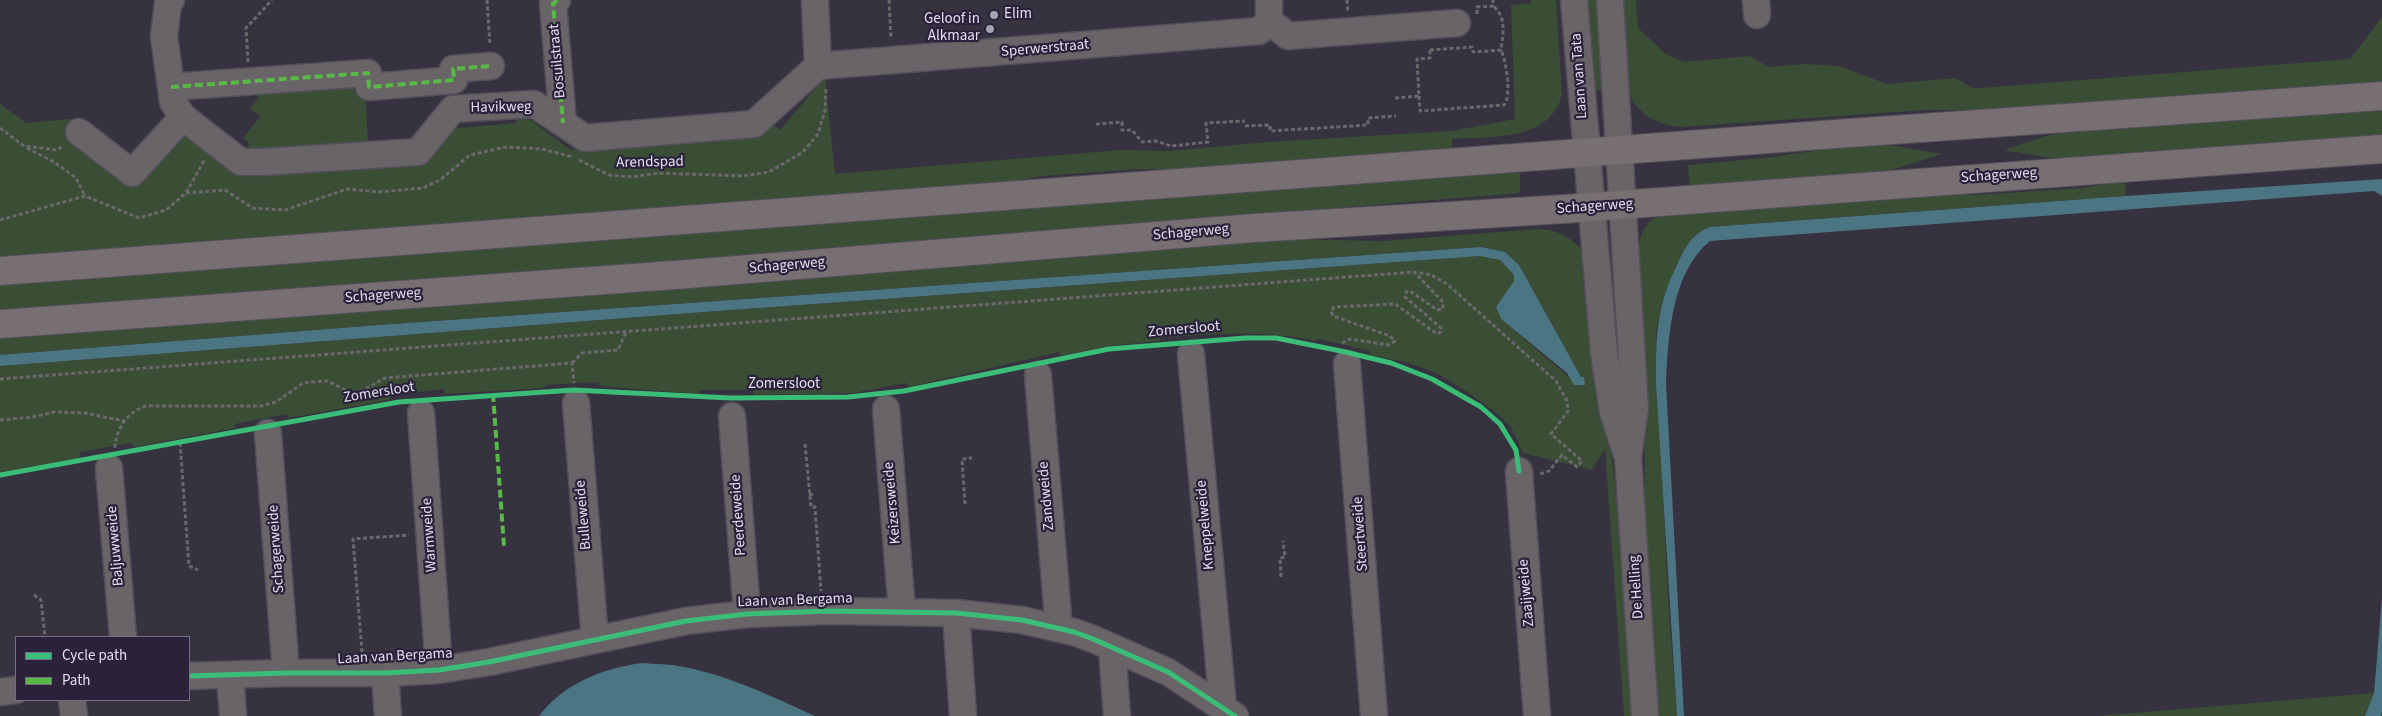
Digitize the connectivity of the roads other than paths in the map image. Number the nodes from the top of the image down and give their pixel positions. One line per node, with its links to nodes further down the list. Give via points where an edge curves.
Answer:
1 (171, 0): 10 (street, Havikweg, via 164,36)
2 (557, 0): 13 (street, Bosuilstraat, via 553,4)
3 (815, 0): 9 (street)
4 (1574, 0): 17 (street, Laan van Tata)
5 (1610, 0): 16 (street)
6 (1269, 11): 7 (street, Sperwerstraat, via 1288,36 1429,38); 9 (street, Sperwerstraat, via 1259,31 1253,32)
7 (1457, 23)
8 (491, 66): 10 (street, via 453,70 454,80 368,87 368,73)
9 (822, 67): 13 (street, Havikweg, via 754,124 585,138)
10 (171, 87): 12 (street, Havikweg, via 173,102)
11 (2382, 96): 16 (main road)
12 (182, 117): 13 (street, Havikweg, via 241,162 418,152 454,109 534,104); 14 (street, via 132,173)
13 (563, 122)
14 (79, 132)
15 (2382, 149): 18 (main road, Schagerweg)
16 (1620, 150): 17 (main road); 18 (street, De Helling)
17 (1586, 153): 19 (street, Laan van Tata); 20 (main road)
18 (1623, 205): 19 (main road, Schagerweg); 30 (street, De Helling, via 1635,408)
19 (1593, 207): 21 (main road, Schagerweg, via 1254,228 688,274); 30 (street, De Helling, via 1609,386 1613,412)
20 (0, 271)
21 (0, 324)
22 (1191, 354): 48 (street, Kneppelweide)
23 (1344, 356): 54 (street, Steertweide)
24 (1038, 375): 36 (street, Zandweide)
25 (575, 396): 38 (street, Bulleweide)
26 (886, 409): 33 (street, Keizersweide)
27 (421, 413): 40 (street, Warmweide)
28 (732, 416): 35 (street, Peerdeweide)
29 (268, 433): 41 (street, Schagerweide)
30 (1628, 457): 56 (street, De Helling)
31 (115, 458): 37 (street, Baljuwweide)
32 (1519, 471): 55 (street, Zaaijweide)
33 (902, 612): 34 (street, Laan van Bergama); 35 (street, Laan van Bergama)
34 (956, 613): 36 (street, Laan van Bergama, via 1022,620); 52 (street)
35 (747, 614): 38 (street, Laan van Bergama, via 686,621)
36 (1060, 629): 39 (street, Laan van Bergama)
37 (123, 636)
38 (595, 640): 40 (street, Laan van Bergama)
39 (1112, 647): 48 (street, Laan van Bergama, via 1168,672); 53 (street)
40 (439, 670): 42 (street, Laan van Bergama)
41 (286, 673): 42 (street, Laan van Bergama); 43 (street, Laan van Bergama)
42 (385, 673): 51 (street)
43 (230, 675): 44 (street, Laan van Bergama); 50 (street)
44 (190, 676)
45 (15, 690): 46 (street)
46 (0, 692)
47 (72, 701): 49 (street)
48 (1228, 712)
49 (74, 716)
50 (233, 716)
51 (388, 716)
52 (963, 716)
53 (1117, 716)
54 (1374, 716)
55 (1537, 716)
56 (1645, 716)

